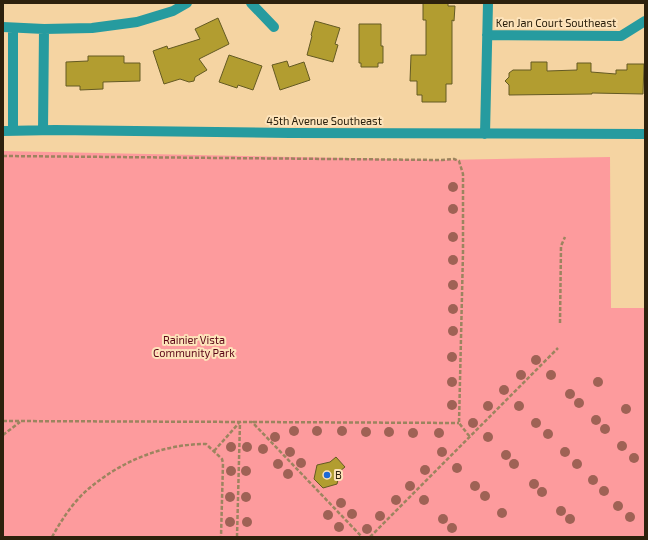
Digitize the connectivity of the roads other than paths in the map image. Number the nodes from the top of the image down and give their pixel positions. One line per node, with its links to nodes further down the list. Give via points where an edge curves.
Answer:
1 (187, 3): 7 (street, via 173,12 137,22 92,28)
2 (251, 3): 5 (street)
3 (488, 3): 8 (street)
4 (645, 21): 8 (street, Ken Jan Court Southeast, via 621,36)
5 (274, 27)
6 (8, 28): 7 (street); 9 (street)
7 (44, 29): 10 (street)
8 (487, 35): 11 (street)
9 (8, 130): 10 (street, 45th Avenue Southeast)
10 (43, 130): 11 (street, 45th Avenue Southeast)
11 (485, 134): 12 (street, 45th Avenue Southeast)
12 (645, 134)

